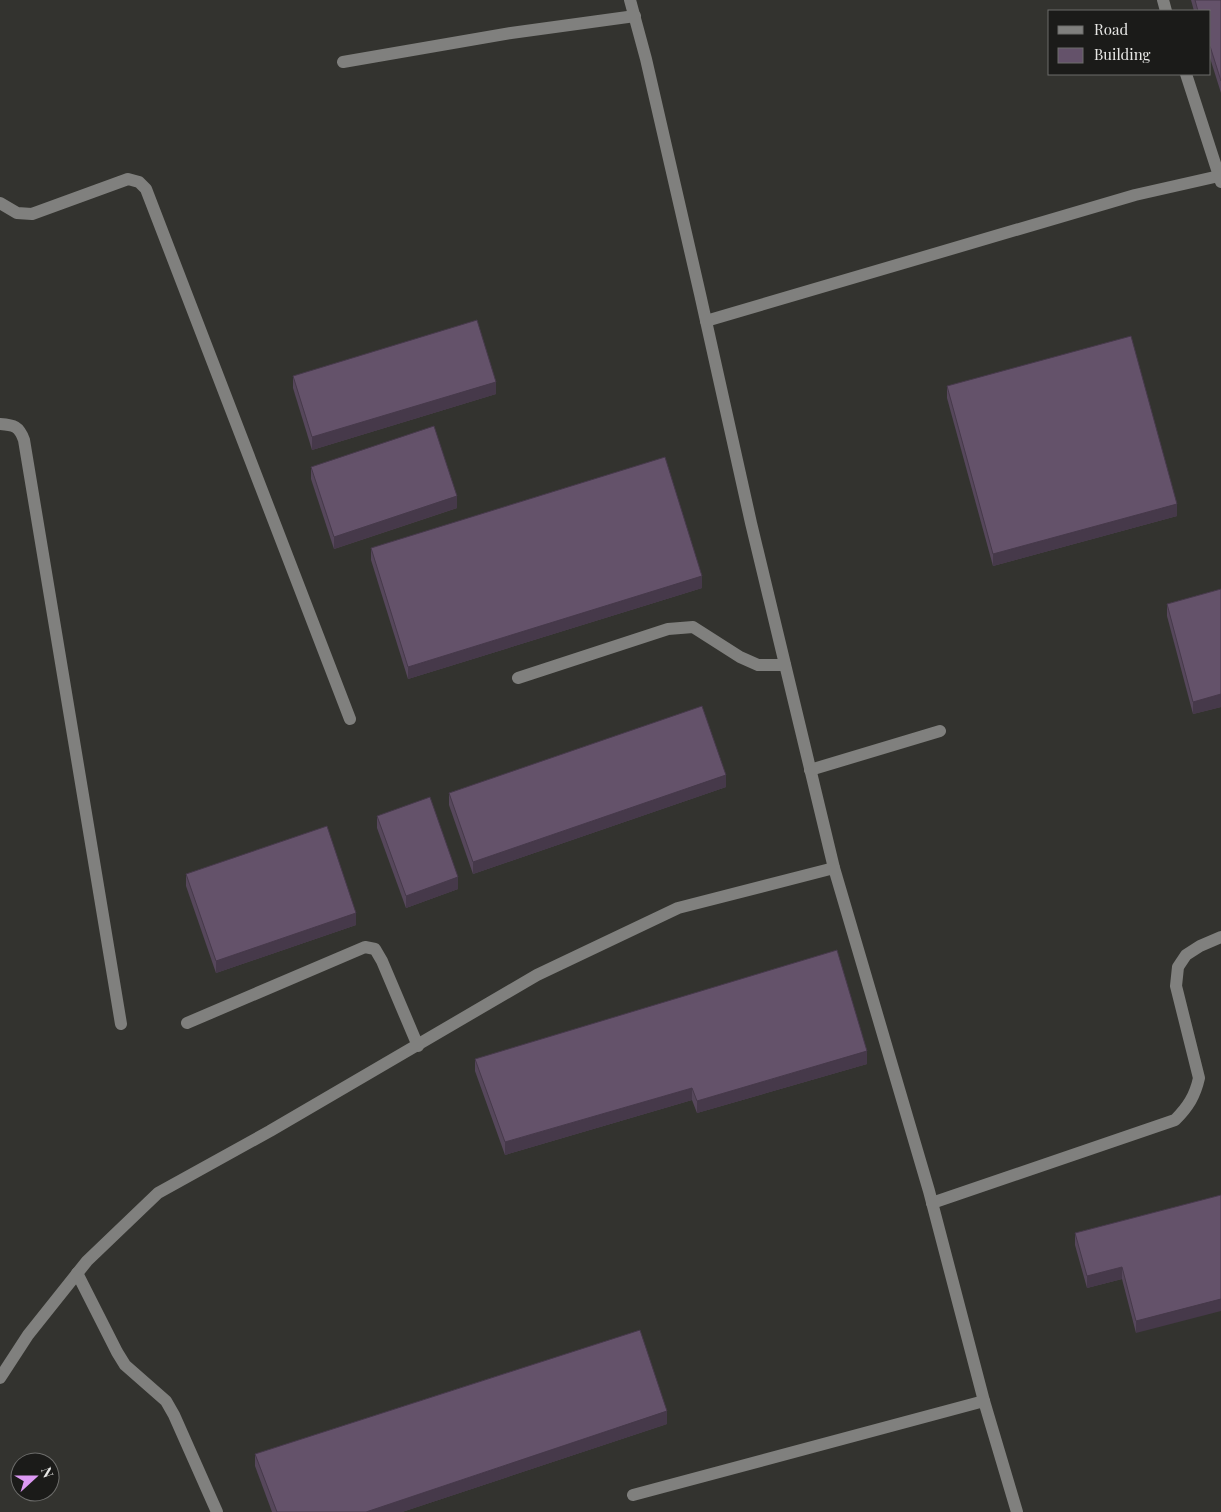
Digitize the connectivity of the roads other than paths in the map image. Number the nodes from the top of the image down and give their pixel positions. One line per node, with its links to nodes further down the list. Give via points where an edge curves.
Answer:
1 (630, 0): 2 (street)
2 (635, 16): 3 (street, via 511,33); 7 (street)
3 (343, 62)
4 (1186, 75): 5 (street)
5 (1220, 179): 7 (street, via 1135,196)
6 (0, 203): 11 (street, via 18,213 32,214 128,179 139,182 146,189)
7 (706, 321): 9 (street)
8 (0, 424): 17 (street, via 12,425 24,440)
9 (785, 665): 10 (street, via 758,664 740,657 692,627 681,627); 13 (street)
10 (518, 678)
11 (350, 719)
12 (940, 731): 13 (street)
13 (810, 770): 14 (street)
14 (834, 868): 18 (street, via 678,908 538,975); 19 (street)
15 (1221, 937): 19 (street, via 1186,955 1178,967 1176,986 1199,1078 1188,1107 1175,1120)
16 (187, 1023): 18 (street, via 365,947 375,949 382,961)
17 (121, 1024)
18 (418, 1046): 20 (street, via 158,1193)
19 (932, 1203): 22 (street)
20 (78, 1273): 21 (street, via 28,1335); 24 (street, via 125,1364 166,1402 174,1415)
21 (0, 1378)
22 (984, 1401): 23 (street); 25 (street)
23 (633, 1495)
24 (217, 1512)
25 (1017, 1512)

